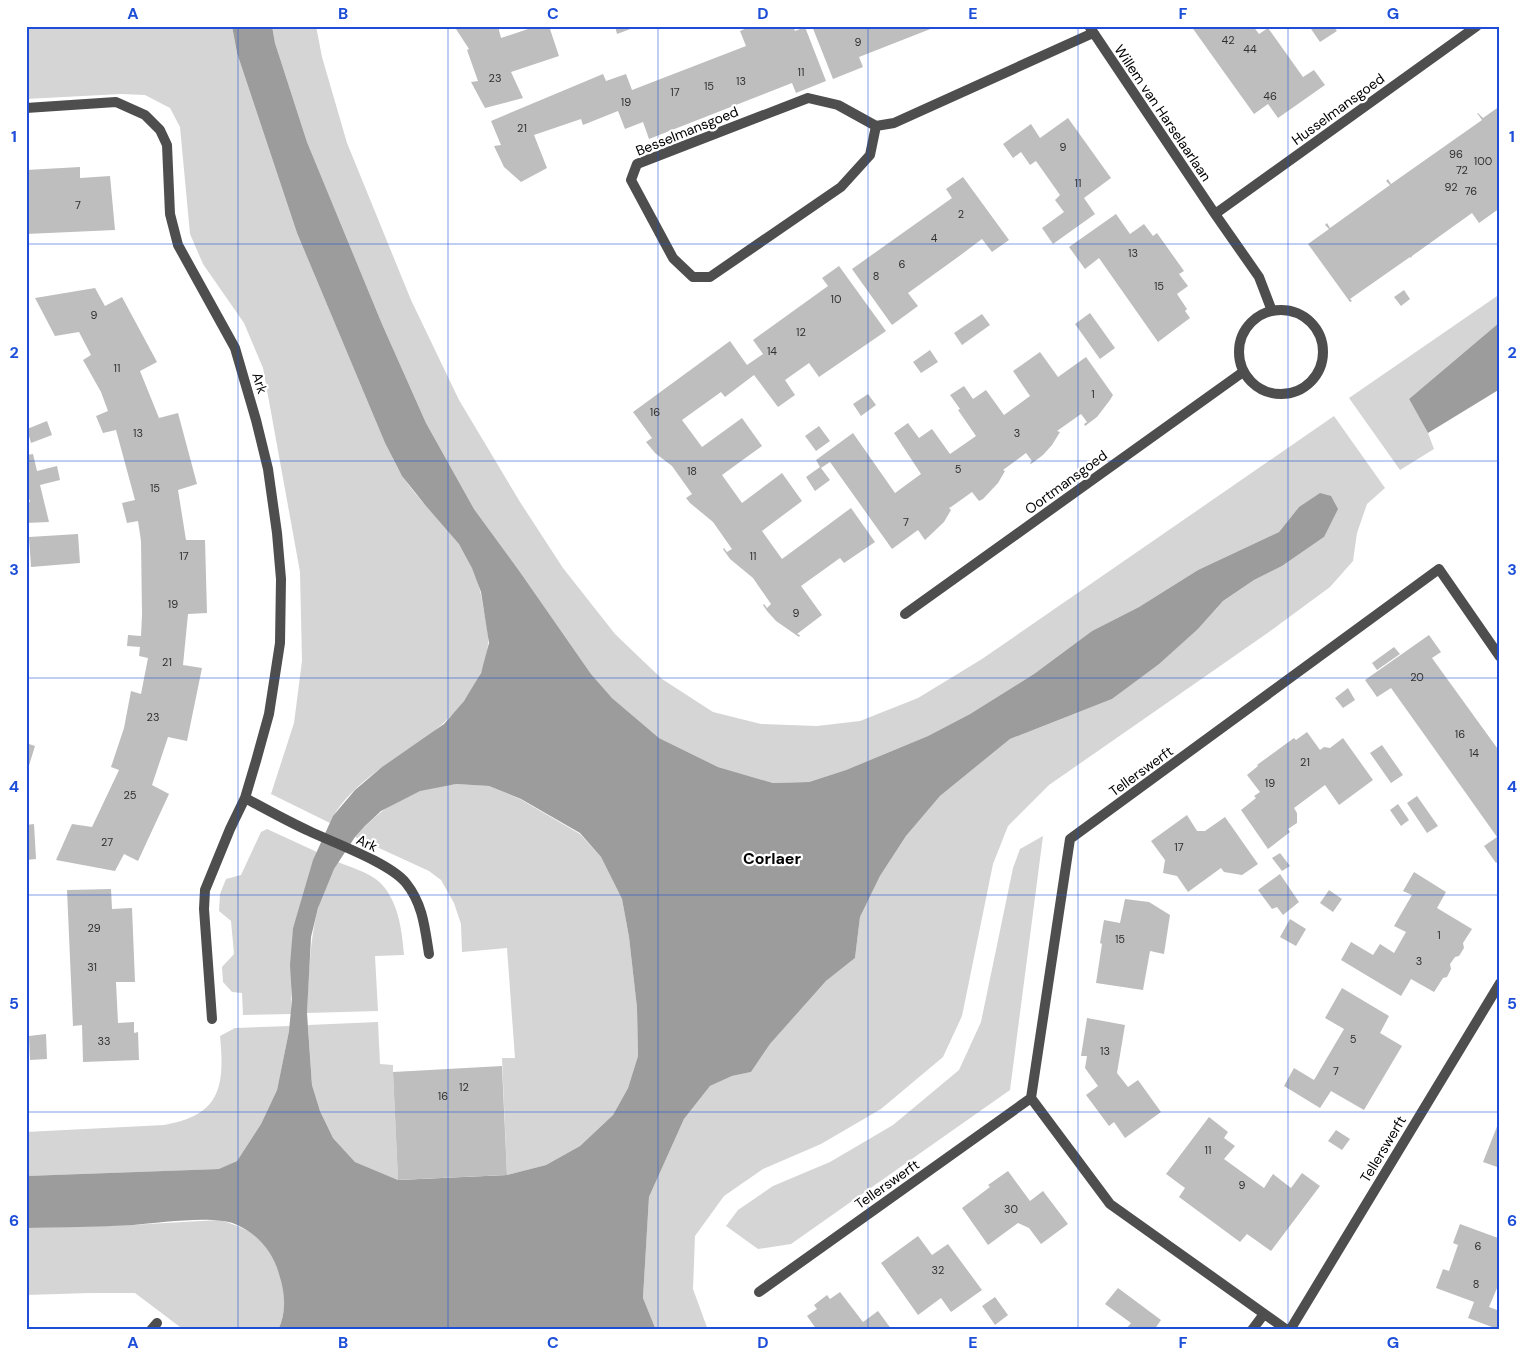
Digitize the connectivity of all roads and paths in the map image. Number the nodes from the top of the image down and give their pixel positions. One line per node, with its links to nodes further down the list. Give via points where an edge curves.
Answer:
1 (1477, 26): 5 (street, Husselmansgoed)
2 (1091, 29): 4 (street, via 894,123); 5 (street, Willem van Harselaarlaan)
3 (26, 108): 10 (street, Ark, via 116,102 145,115 160,130 167,145 170,214 178,245 235,348 268,469 281,579 280,643 269,714)
4 (876, 126): 4 (street, Besselmansgoed, via 838,105 808,98 637,164 631,180 673,258 693,277 710,277 841,187 870,155)
5 (1215, 214): 6 (street, via 1259,277)
6 (1272, 311): 7 (street, via 1258,317 1240,342); 7 (street, via 1297,314 1316,330 1322,345 1322,362 1315,377 1302,389 1286,394 1269,392 1254,385)
7 (1243, 372): 8 (street, Oortmansgoed)
8 (905, 614)
9 (1500, 657): 14 (street, Tellerswerft, via 1439,570 1070,840)
10 (245, 798): 11 (street, Ark, via 395,872 419,903); 13 (street, Ark, via 205,890)
11 (429, 954)
12 (1500, 983): 18 (street, Tellerswerft)
13 (212, 1019)
14 (1031, 1098): 15 (street, Tellerswerft); 16 (street, Tellerswerft, via 1110,1204)
15 (759, 1292)
16 (1264, 1314): 17 (street); 18 (street, Tellerswerft)
17 (1252, 1330)
18 (1288, 1330)

